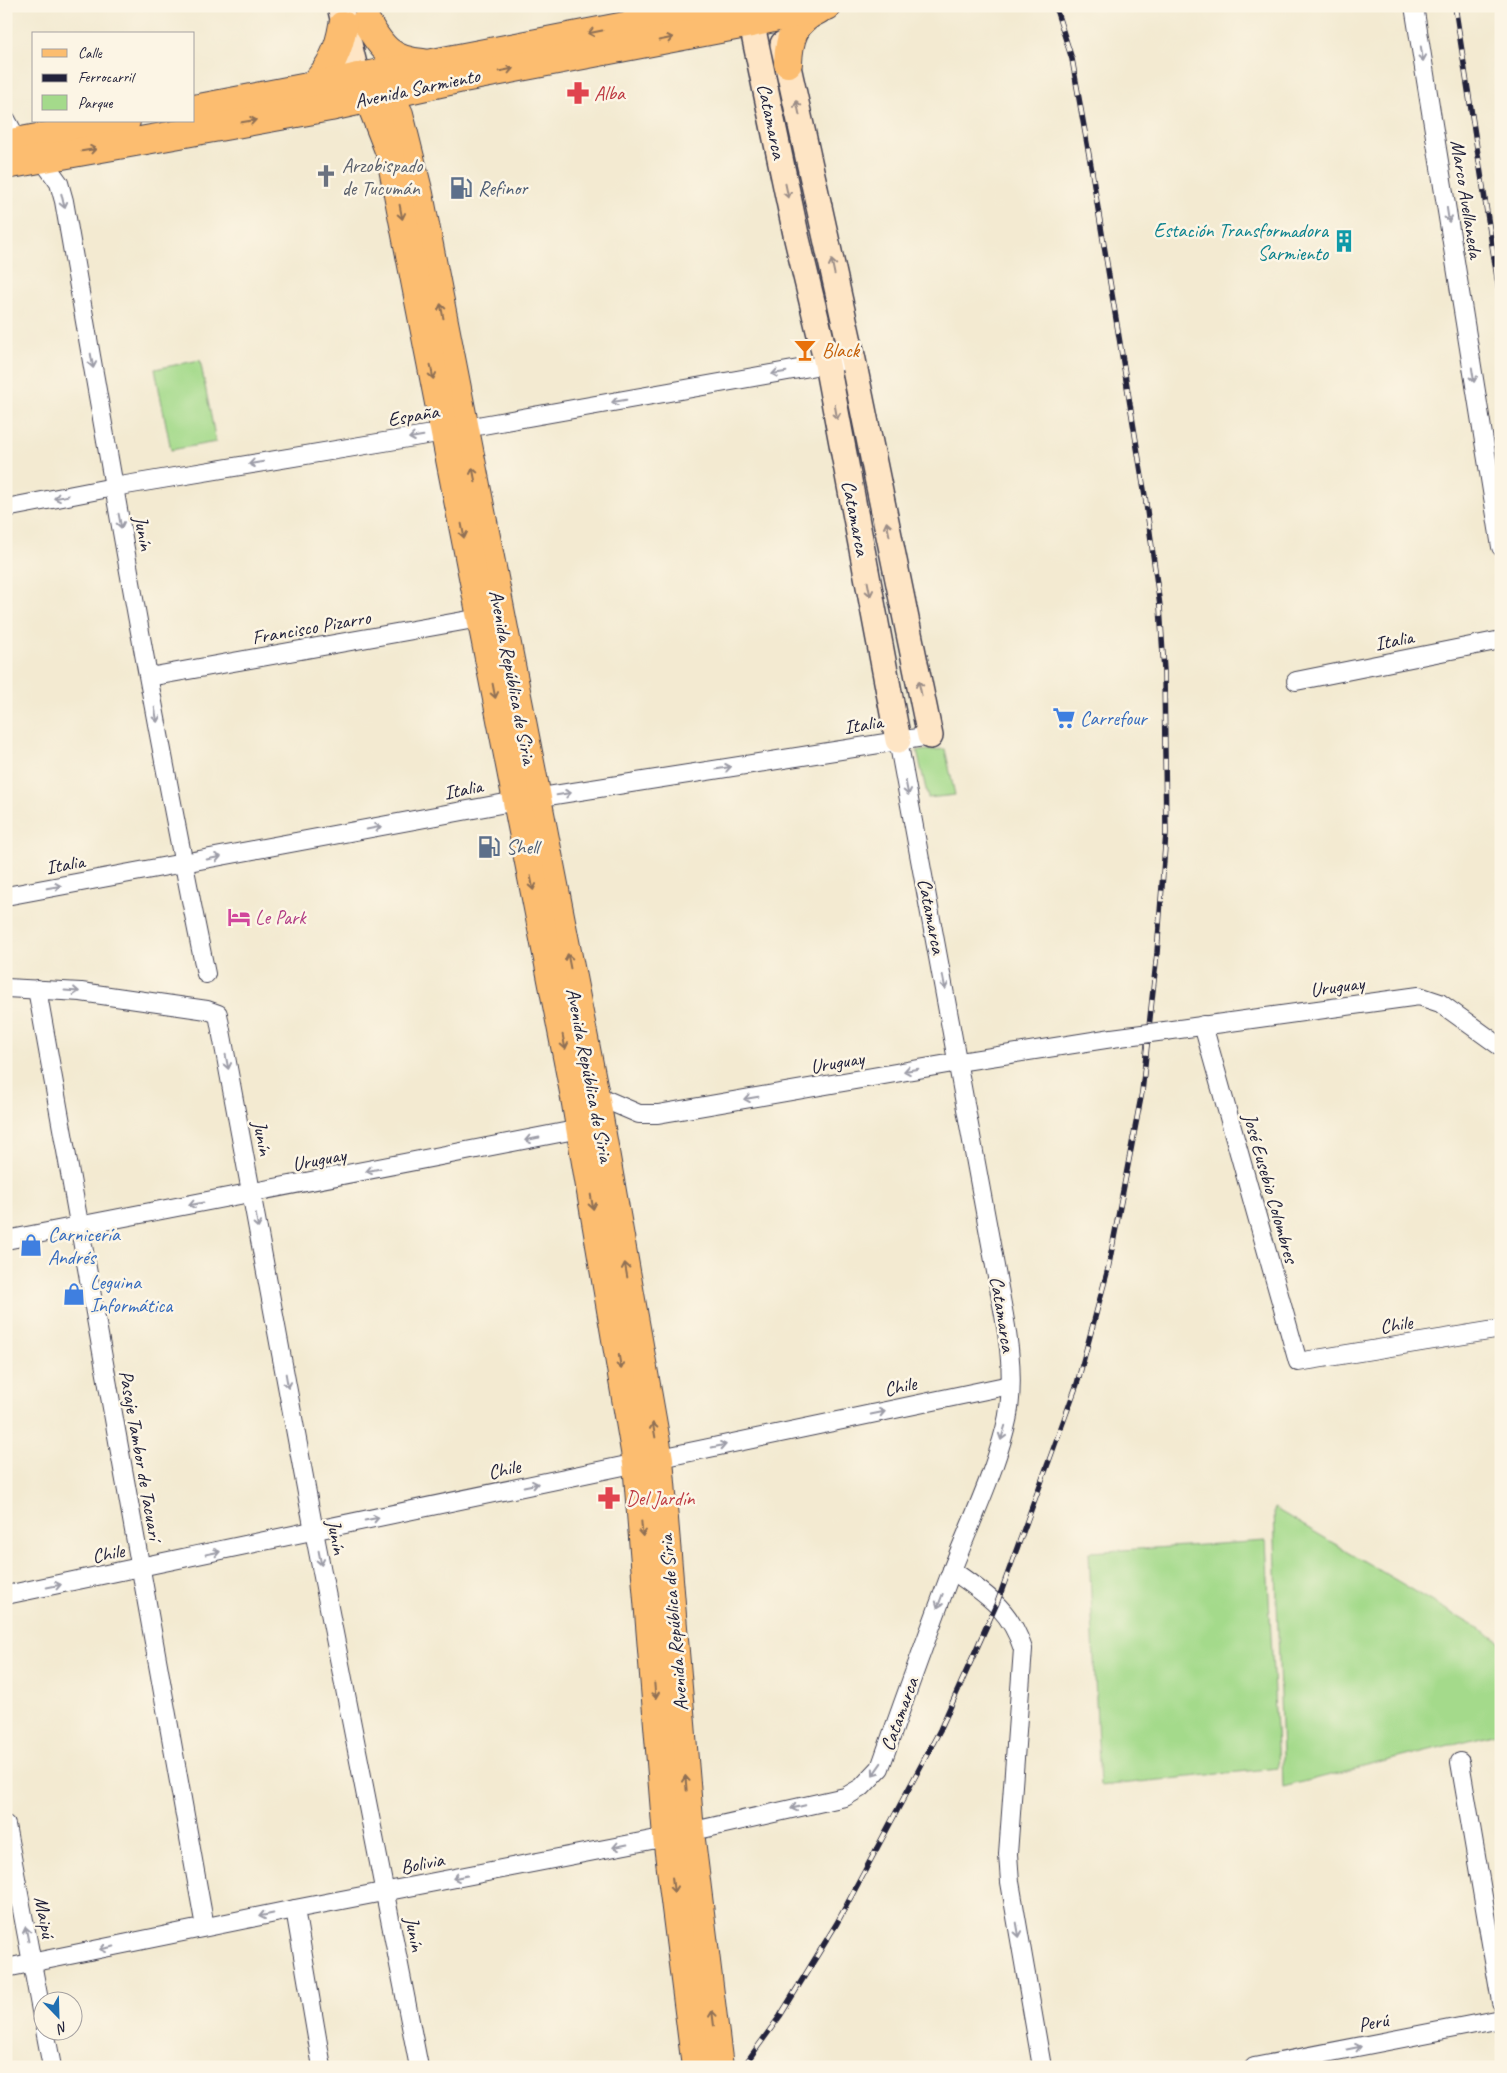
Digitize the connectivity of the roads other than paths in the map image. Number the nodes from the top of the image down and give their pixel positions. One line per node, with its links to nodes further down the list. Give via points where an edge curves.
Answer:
1 (729, 6): 7 (main road, Avenida Sarmiento, one-way to 7)
2 (1414, 6): 19 (street, Marco Avellaneda, one-way to 19)
3 (825, 7): 4 (main road, Avenida Sarmiento); 6 (main road, via 807,15 798,24 789,44)
4 (762, 13): 6 (main road, Catamarca); 7 (main road, Avenida Sarmiento, one-way to 4); 15 (main road, Catamarca, one-way to 15, via 797,239)
5 (353, 15): 7 (main road, via 389,53); 8 (main road); 9 (main road, via 324,74)
6 (788, 63): 15 (main road, Catamarca, one-way to 6)
7 (440, 73): 8 (main road, Avenida Sarmiento); 13 (main road, via 414,117)
8 (374, 86): 9 (main road, Avenida Sarmiento); 13 (main road, Avenida República de Siria)
9 (322, 96): 10 (main road, Avenida Sarmiento); 13 (main road, via 362,116); 14 (main road, Avenida Sarmiento, one-way to 9)
10 (195, 109)
11 (120, 122): 12 (main road, Avenida Sarmiento)
12 (9, 142): 14 (main road, Avenida Sarmiento)
13 (400, 155): 16 (main road, Avenida República de Siria)
14 (41, 158): 17 (street, Junín, one-way to 17, via 59,183 64,201)
15 (841, 362): 16 (street, España, one-way to 16); 24 (main road, Catamarca, one-way to 15); 25 (main road, Catamarca, one-way to 25)
16 (454, 430): 17 (street, España, one-way to 17); 20 (main road, Avenida República de Siria, one-way to 20); 26 (main road, Avenida República de Siria, one-way to 16)
17 (114, 487): 18 (street, España, one-way to 18); 22 (street, Junín, one-way to 22)
18 (6, 508)
19 (1501, 547)
20 (480, 618): 22 (street, Francisco Pizarro); 26 (main road, Avenida República de Siria, one-way to 26)
21 (1501, 640): 23 (street, Italia)
22 (149, 677): 27 (street, Junín, one-way to 27)
23 (1296, 680)
24 (930, 736): 25 (street, Italia)
25 (898, 740): 26 (street, Italia, one-way to 25); 34 (street, Catamarca, one-way to 34)
26 (526, 800): 27 (street, Italia, one-way to 26); 35 (main road, Avenida República de Siria)
27 (184, 864): 28 (street, Italia, one-way to 27); 29 (street, Junín)
28 (6, 896)
29 (206, 974)
30 (6, 988): 31 (street)
31 (37, 989): 36 (street, Junín, one-way to 36, via 82,992 218,1014); 37 (street, Pasaje Tambor de Tacuarí)
32 (1203, 1025): 33 (street, Uruguay, via 1419,996 1440,1003); 34 (street, Uruguay, bridge); 40 (street, José Eusebio Colombres)
33 (1501, 1047)
34 (959, 1062): 35 (street, Uruguay, one-way to 35, via 658,1114); 41 (street, Catamarca, via 1007,1332)
35 (584, 1110): 36 (street, Uruguay, one-way to 36); 42 (main road, Avenida República de Siria, one-way to 42); 42 (main road, Avenida República de Siria, one-way to 35)
36 (252, 1194): 37 (street, Uruguay, one-way to 37); 43 (street, Junín, one-way to 43)
37 (79, 1226): 38 (street, Uruguay); 44 (street, Pasaje Tambor de Tacuarí)
38 (6, 1240)
39 (1501, 1329): 40 (street, Chile)
40 (1298, 1362)
41 (1010, 1385): 42 (street, Chile, one-way to 41); 45 (street, Catamarca, one-way to 45, via 1006,1427 980,1503)
42 (648, 1461): 43 (street, Chile, one-way to 42); 50 (main road, Avenida República de Siria)
43 (314, 1531): 44 (street, Chile, one-way to 43); 51 (street, Junín, one-way to 51)
44 (140, 1568): 46 (street, Chile, one-way to 44); 53 (street, Pasaje Tambor de Tacuarí)
45 (952, 1570): 48 (street, Catamarca, one-way to 48, via 880,1768 862,1787); 64 (street, one-way to 64, via 997,1603 1017,1631 1023,1649 1008,1854)
46 (6, 1595)
47 (1460, 1762): 57 (street)
48 (845, 1796): 50 (street, Bolivia, one-way to 50)
49 (6, 1825): 54 (street, Maipú, one-way to 49)
50 (679, 1834): 51 (street, Bolivia, one-way to 51); 60 (main road, Avenida República de Siria)
51 (385, 1892): 52 (street, Bolivia); 63 (street, Junín)
52 (295, 1909): 53 (street, Bolivia, one-way to 53); 62 (street)
53 (205, 1928): 54 (street, Bolivia, one-way to 54)
54 (32, 1963): 55 (street, Bolivia); 56 (street, Maipú)
55 (6, 1968)
56 (37, 1990)
57 (1501, 2002)
58 (1501, 2019): 65 (street, Perú, one-way to 58)
59 (47, 2040): 61 (street)
60 (711, 2065)
61 (52, 2067)
62 (322, 2067)
63 (419, 2067)
64 (1042, 2067)
65 (1254, 2067)

